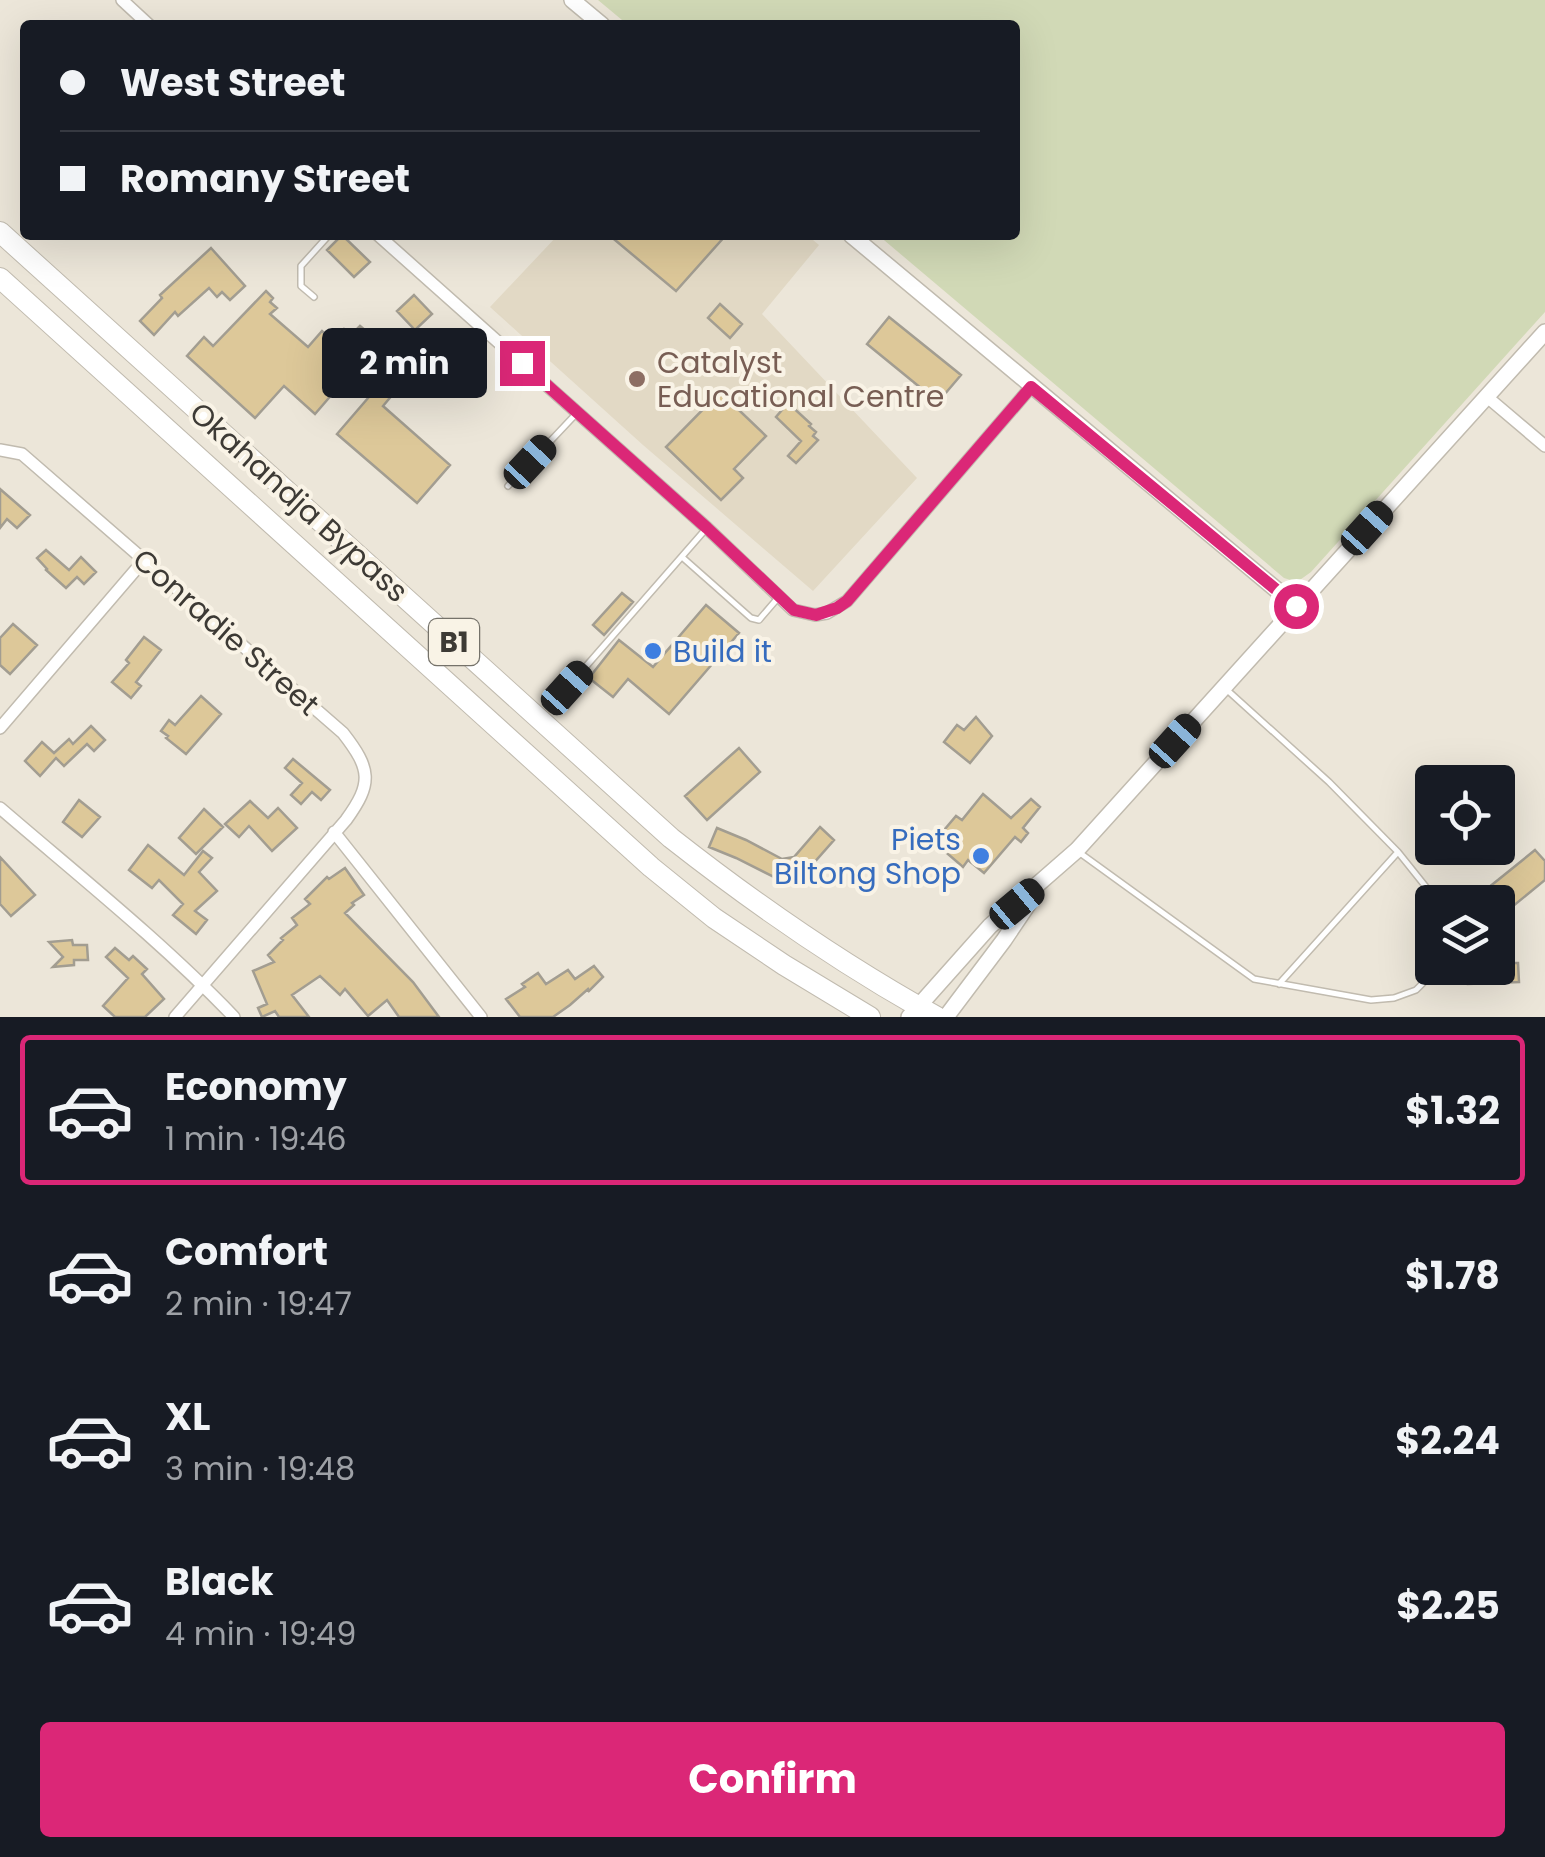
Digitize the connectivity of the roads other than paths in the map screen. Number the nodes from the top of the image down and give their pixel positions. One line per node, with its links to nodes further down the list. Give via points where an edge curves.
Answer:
1 (122, 0): 3 (street)
2 (572, 0): 4 (street)
3 (144, 20)
4 (596, 20)
5 (0, 232): 35 (highway, Okahandja Bypass / B1, via 670,838)
6 (324, 240): 10 (lane, via 301,266 302,286)
7 (384, 240): 14 (street)
8 (857, 240): 12 (street)
9 (0, 278): 39 (highway, Okahandja Bypass / B1, via 650,867 728,928)
10 (314, 297)
11 (1545, 332): 13 (street)
12 (1031, 387): 21 (street, via 847,601 816,615 794,610); 22 (street)
13 (1486, 396): 15 (street); 22 (street)
14 (577, 413): 17 (lane); 18 (street)
15 (1545, 446)
16 (0, 450): 20 (street, Conradie Street, via 22,454)
17 (508, 486)
18 (707, 528): 19 (lane); 21 (street)
19 (682, 558): 21 (lane, via 750,618 759,620); 24 (lane)
20 (144, 560): 25 (street); 27 (street, Conradie Street, via 355,748 365,787)
21 (779, 597)
22 (1296, 606): 23 (street)
23 (1224, 687): 28 (street); 29 (lane)
24 (567, 688)
25 (0, 728)
26 (0, 808): 33 (street)
27 (334, 832): 33 (street, Conradie Street); 38 (street)
28 (1077, 850): 30 (street); 32 (lane, via 1254,979)
29 (1398, 852): 31 (lane); 32 (lane)
30 (1044, 881): 35 (street, via 990,926); 40 (street)
31 (1424, 885)
32 (1279, 984): 34 (lane, via 1371,1000)
33 (203, 985): 36 (street, Conradie Street); 37 (street)
34 (1421, 985)
35 (921, 1014)
36 (175, 1017)
37 (234, 1017)
38 (482, 1017)
39 (870, 1017)
40 (946, 1017)

